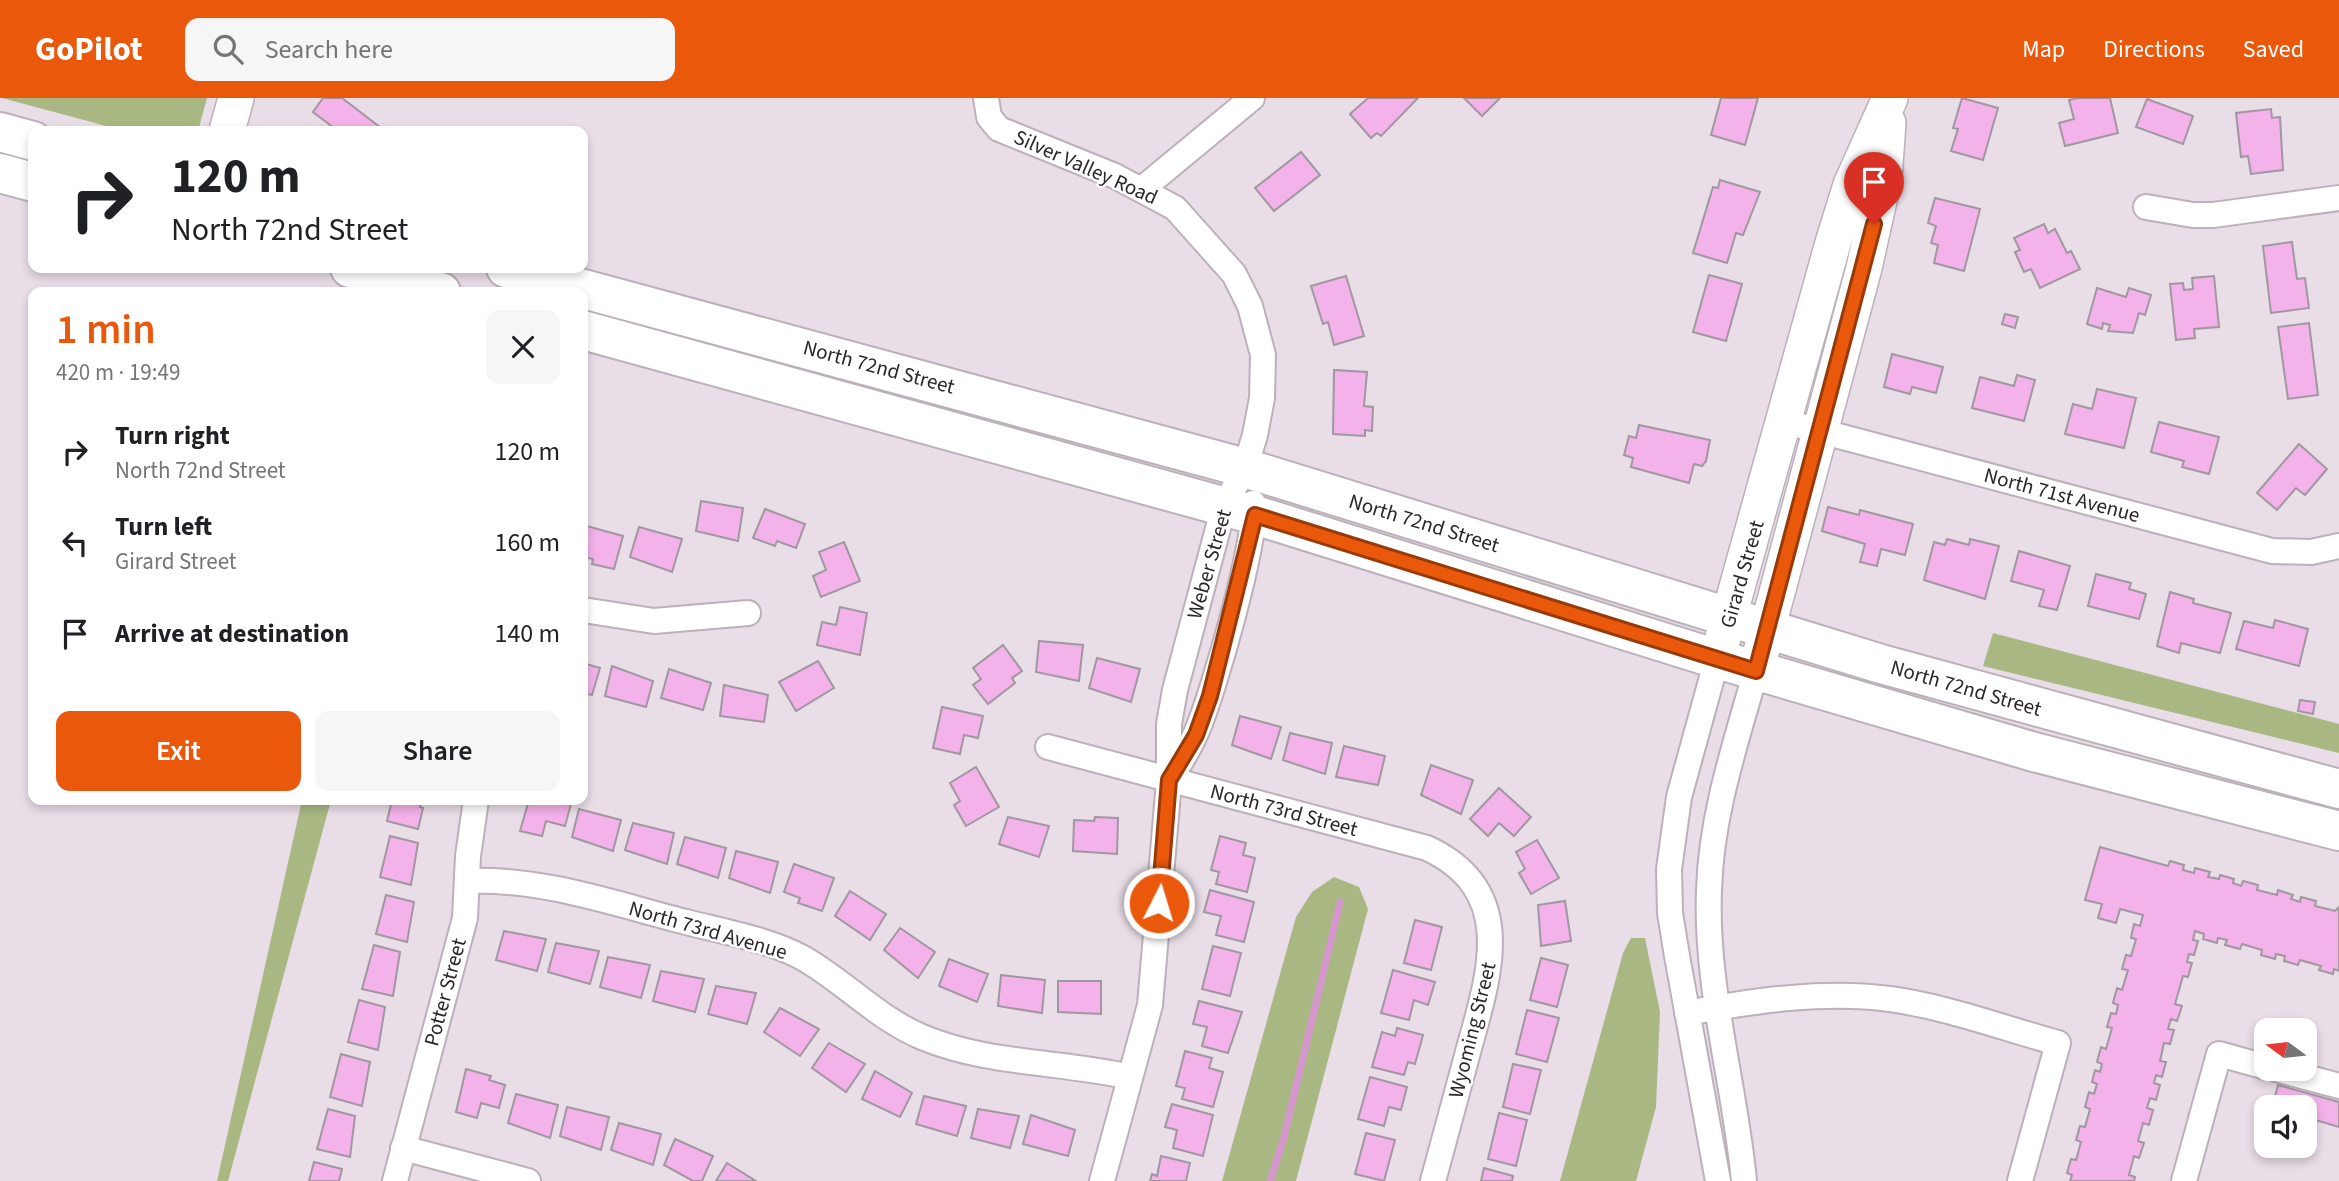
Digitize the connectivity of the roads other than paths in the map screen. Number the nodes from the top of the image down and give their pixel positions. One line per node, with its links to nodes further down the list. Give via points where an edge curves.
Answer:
1 (236, 98): 5 (street)
2 (986, 98): 10 (street, Silver Valley Road, via 989,117 999,129)
3 (1252, 98): 10 (street)
4 (1890, 100): 19 (street, Girard Street, via 1851,185); 20 (street, Girard Street, via 1884,178)
5 (228, 126)
6 (0, 132): 7 (main road)
7 (28, 140)
8 (0, 173): 9 (main road)
9 (28, 181)
10 (1142, 188): 21 (street, Silver Valley Road, via 1175,208 1215,249 1250,306 1260,337 1263,385)
11 (2339, 198): 12 (street, via 2213,215)
12 (2146, 206)
13 (369, 273): 15 (main road)
14 (524, 273): 16 (main road, North 72nd Street)
15 (422, 287)
16 (576, 287)
17 (588, 290): 21 (main road, North 72nd Street)
18 (588, 331): 22 (main road, North 72nd Street)
19 (1786, 422): 20 (street, North 71st Avenue); 26 (street, Girard Street)
20 (1822, 431): 23 (street, North 71st Avenue, via 2272,551 2291,554); 27 (street, Girard Street)
21 (1245, 468): 22 (street, Weber Street); 26 (main road, North 72nd Street)
22 (1239, 511): 28 (main road, North 72nd Street); 31 (street, Weber Street, via 1175,690 1168,724); 31 (street, Weber Street, via 1210,696 1196,735)
23 (2339, 546)
24 (588, 611): 25 (street, via 654,621)
25 (748, 613)
26 (1729, 619): 27 (main road, North 72nd Street); 28 (street, Girard Street)
27 (1768, 631): 29 (street, Girard Street); 32 (main road, North 72nd Street)
28 (1717, 659): 29 (main road, North 72nd Street); 38 (street, Girard Street, via 1681,788 1670,849 1670,913)
29 (1756, 671): 34 (main road, North 72nd Street, via 2034,752); 37 (street, Girard Street, via 1722,796 1709,877 1711,954)
30 (1048, 747): 31 (street, North 73rd Street)
31 (1169, 780): 35 (street, North 73rd Street, via 1427,848 1446,857); 40 (street, Weber Street, via 1153,980)
32 (2339, 789)
33 (475, 805): 36 (street, Potter Street)
34 (2339, 831)
35 (1471, 880): 47 (street, Wyoming Street, via 1489,924 1490,963)
36 (468, 881): 40 (street, North 73rd Avenue, via 510,880 551,887 760,942 803,958 879,1014 943,1045); 43 (street, Potter Street, via 460,939)
37 (1719, 1007): 38 (street); 49 (street, Girard Street); 50 (street, via 1808,996 1892,999 2058,1043)
38 (1686, 1013): 48 (street, Girard Street)
39 (2254, 1064): 51 (street, via 2219,1054)
40 (1130, 1077): 46 (street, Weber Street)
41 (2317, 1080): 42 (street)
42 (2339, 1086)
43 (403, 1149): 44 (street, Potter Street); 45 (street)
44 (395, 1181)
45 (528, 1181)
46 (1102, 1181)
47 (1433, 1181)
48 (1718, 1181)
49 (1744, 1181)
50 (2020, 1181)
51 (2184, 1181)

